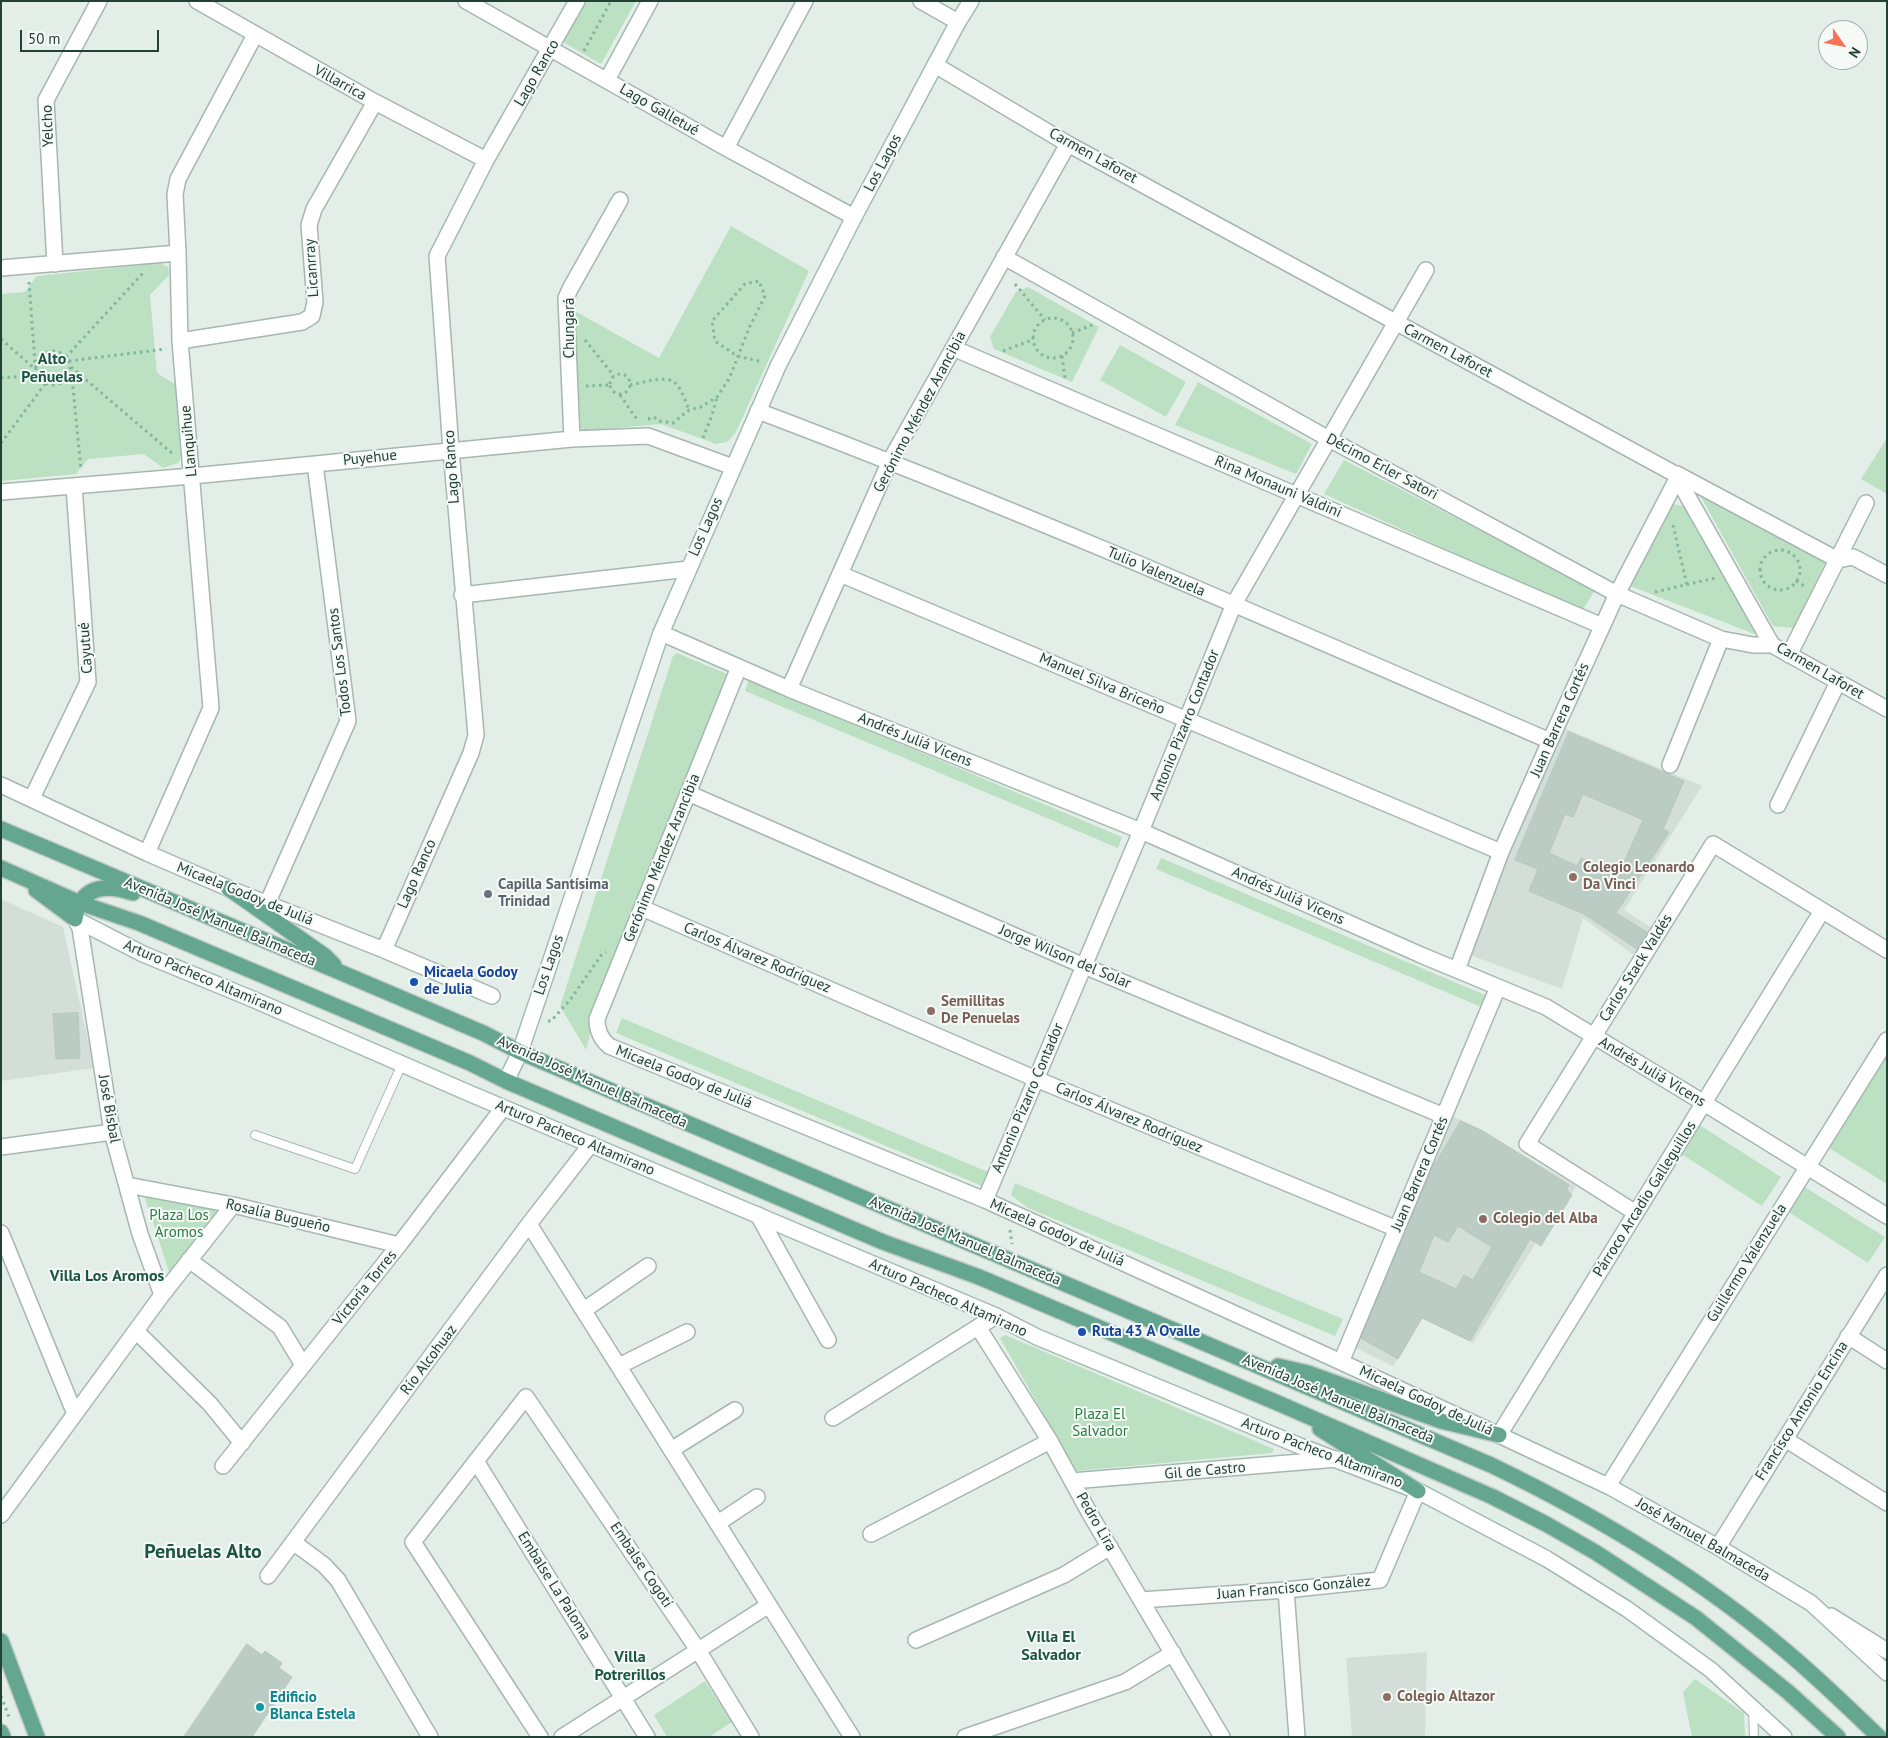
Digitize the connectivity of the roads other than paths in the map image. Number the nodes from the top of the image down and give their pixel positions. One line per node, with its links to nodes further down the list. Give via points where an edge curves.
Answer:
1 (99, 1): 22 (street, Yelcho, via 46,100)
2 (197, 1): 10 (street, Villarrica)
3 (466, 1): 11 (street, Lago Galletué)
4 (577, 1): 11 (street, Lago Ranco)
5 (650, 1): 13 (street)
6 (805, 1): 16 (street)
7 (921, 1): 9 (street)
8 (971, 1): 9 (street, Los Lagos)
9 (958, 22): 12 (street, Los Lagos)
10 (255, 35): 14 (street, Villarrica); 20 (street, Llanquihue, via 178,179 175,194)
11 (551, 49): 13 (street, Lago Galletué); 17 (street, Lago Ranco)
12 (936, 65): 15 (street, Carmen Laforet); 19 (street, Los Lagos)
13 (608, 80): 16 (street, Lago Galletué)
14 (375, 102): 17 (street, Villarrica); 26 (street, Licanrray, via 314,209 309,225 315,302 312,316 302,322)
15 (1068, 144): 21 (street, Gerónimo Méndez Arancibia); 25 (street, Carmen Laforet)
16 (726, 148): 19 (street, Lago Galletué)
17 (486, 160): 31 (street, Lago Ranco, via 437,256)
18 (620, 200): 29 (street, Chungará, via 566,298)
19 (854, 217): 28 (street, Los Lagos)
20 (178, 253): 22 (street); 26 (street, Llanquihue)
21 (1002, 261): 27 (street, Gerónimo Méndez Arancibia); 30 (street, Décimo Erler Satori)
22 (55, 264): 23 (street)
23 (1, 268)
24 (1426, 270): 25 (street, Antonio Pizarro Contador)
25 (1396, 323): 30 (street, Antonio Pizarro Contador); 36 (street, Carmen Laforet)
26 (181, 344): 35 (street, Llanquihue)
27 (953, 348): 32 (street, Gerónimo Méndez Arancibia); 39 (street, Rina Monauni Valdini)
28 (758, 411): 32 (street, Tulio Valenzuela); 34 (street, Los Lagos)
29 (572, 439): 31 (street, Puyehue); 34 (street, Puyehue, via 648,436)
30 (1329, 439): 39 (street, Antonio Pizarro Contador); 46 (street, Décimo Erler Satori)
31 (451, 450): 33 (street, Puyehue); 45 (street, Lago Ranco)
32 (890, 460): 43 (street, Gerónimo Méndez Arancibia); 47 (street, Tulio Valenzuela)
33 (316, 464): 35 (street, Puyehue); 72 (street, Todos Los Santos, via 348,721)
34 (733, 467): 42 (street, Los Lagos)
35 (192, 473): 37 (street, Puyehue); 67 (street, Llanquihue, via 211,708)
36 (1676, 475): 41 (street); 46 (street, Juan Barrera Cortés); 51 (street, Carmen Laforet)
37 (78, 486): 38 (street, Puyehue); 62 (street, Cayutué, via 88,682)
38 (1, 492)
39 (1297, 496): 47 (street, Antonio Pizarro Contador); 48 (street, Rina Monauni Valdini)
40 (1866, 503): 41 (street)
41 (1838, 560): 44 (street, via 1854,557); 52 (street)
42 (688, 569): 45 (street); 49 (street, Los Lagos)
43 (840, 574): 55 (street, Gerónimo Méndez Arancibia); 57 (street, Manuel Silva Briceño)
44 (1887, 575)
45 (462, 595): 76 (street, Lago Ranco, via 476,735)
46 (1623, 596): 48 (street, Juan Barrera Cortés); 50 (street, Décimo Erler Satori)
47 (1234, 604): 57 (street, Antonio Pizarro Contador); 58 (street, Tulio Valenzuela)
48 (1602, 626): 58 (street, Juan Barrera Cortés)
49 (661, 633): 53 (street, Andrés Juliá Vicens); 86 (street, Los Lagos)
50 (1721, 639): 51 (street, Décimo Erler Satori); 59 (street)
51 (1772, 645): 52 (street, Carmen Laforet)
52 (1789, 654): 54 (street, Carmen Laforet)
53 (739, 668): 55 (street, Andrés Juliá Vicens); 61 (street, Gerónimo Méndez Arancibia)
54 (1838, 682): 56 (street, Carmen Laforet); 63 (street)
55 (789, 689): 65 (street, Andrés Juliá Vicens)
56 (1887, 709)
57 (1187, 720): 65 (street, Antonio Pizarro Contador); 66 (street, Manuel Silva Briceño)
58 (1550, 741): 66 (street, Juan Barrera Cortés)
59 (1670, 765)
60 (1, 785): 62 (street, Micaela Godoy de Juliá)
61 (688, 793): 73 (street, Gerónimo Méndez Arancibia); 78 (street, Jorge Wilson del Solar)
62 (32, 798): 67 (street, Micaela Godoy de Juliá)
63 (1778, 805)
64 (1, 829): 70 (main road, Avenida José Manuel Balmaceda)
65 (1141, 831): 78 (street, Antonio Pizarro Contador); 79 (street, Andrés Juliá Vicens)
66 (1501, 852): 79 (street, Juan Barrera Cortés)
67 (148, 853): 69 (street, Micaela Godoy de Juliá)
68 (7, 871): 71 (main road, Avenida José Manuel Balmaceda); 75 (main road)
69 (228, 888): 72 (street, Micaela Godoy de Juliá); 80 (main road, via 325,956)
70 (173, 902): 71 (main road, via 106,888 91,891); 80 (main road, Avenida José Manuel Balmaceda)
71 (80, 903): 75 (main road); 89 (main road, Avenida José Manuel Balmaceda, via 167,935)
72 (267, 904): 76 (street, Micaela Godoy de Juliá)
73 (642, 908): 85 (street, Gerónimo Méndez Arancibia, via 597,1018 599,1035); 88 (street, Carlos Álvarez Rodríguez)
74 (1822, 911): 77 (street); 83 (street, Carlos Stack Valdés, via 1714,844); 90 (street, Párroco Arcadio Galleguillos)
75 (75, 919): 87 (street, Arturo Pacheco Altamirano, via 143,954); 93 (street, José Bisbal, via 80,928)
76 (384, 950): 82 (street, Micaela Godoy de Juliá)
77 (1887, 950)
78 (1084, 966): 88 (street, Antonio Pizarro Contador); 92 (street, Jorge Wilson del Solar)
79 (1457, 970): 81 (street, Andrés Juliá Vicens)
80 (342, 973): 86 (main road, Avenida José Manuel Balmaceda)
81 (1498, 987): 83 (street, Andrés Juliá Vicens, via 1546,1007); 92 (street, Juan Barrera Cortés)
82 (492, 996)
83 (1593, 1036): 90 (street, Andrés Juliá Vicens); 101 (street, Carlos Stack Valdés, via 1527,1144)
84 (1887, 1040): 97 (street, Guillermo Valenzuela)
85 (609, 1046): 99 (street, Micaela Godoy de Juliá)
86 (520, 1052): 89 (street, Los Lagos); 119 (main road, Avenida José Manuel Balmaceda)
87 (402, 1064): 91 (street, Arturo Pacheco Altamirano); 94 (lane, via 355,1169)
88 (1036, 1079): 99 (street, Antonio Pizarro Contador); 105 (street, Carlos Álvarez Rodríguez)
89 (506, 1081): 124 (main road, Avenida José Manuel Balmaceda, via 883,1242 979,1277)
90 (1704, 1103): 97 (street, Andrés Juliá Vicens); 101 (street, Párroco Arcadio Galleguillos)
91 (502, 1108): 95 (street, Arturo Pacheco Altamirano); 107 (street, Victoria Torres)
92 (1444, 1116): 105 (street, Juan Barrera Cortés)
93 (112, 1132): 96 (street); 98 (street, José Bisbal)
94 (255, 1135)
95 (590, 1144): 102 (street, Arturo Pacheco Altamirano); 104 (street, Río Alcohuaz)
96 (1, 1147)
97 (1807, 1167): 103 (street, Andrés Juliá Vicens); 137 (street, Guillermo Valenzuela)
98 (127, 1185): 100 (street, Rosalía Bugueño); 111 (street, José Bisbal)
99 (984, 1200): 121 (street, Micaela Godoy de Juliá)
100 (233, 1205): 107 (street, Rosalía Bugueño); 108 (street)
101 (1636, 1214): 128 (street, Párroco Arcadio Galleguillos)
102 (758, 1215): 113 (street, Arturo Pacheco Altamirano); 118 (street)
103 (1887, 1216)
104 (529, 1224): 112 (street); 144 (street, Río Alcohuaz)
105 (1397, 1229): 121 (street, Juan Barrera Cortés)
106 (1, 1233): 126 (street)
107 (399, 1245): 122 (street, Victoria Torres)
108 (190, 1260): 111 (street); 122 (street, via 280,1327)
109 (648, 1266): 112 (street)
110 (1887, 1275): 117 (street, Francisco Antonio Encina)
111 (162, 1295): 115 (street)
112 (584, 1310): 123 (street)
113 (996, 1316): 114 (street); 133 (street, Arturo Pacheco Altamirano, via 1038,1337)
114 (978, 1327): 127 (street); 130 (street, Pedro Lira)
115 (136, 1331): 126 (street); 131 (street, via 210,1404)
116 (687, 1332): 123 (street)
117 (1848, 1336): 120 (street); 129 (street, Francisco Antonio Encina)
118 (828, 1340)
119 (1236, 1355): 128 (main road, via 1308,1374 1441,1421); 175 (main road, Avenida José Manuel Balmaceda, via 1492,1465 1632,1541 1773,1640)
120 (1887, 1361)
121 (1341, 1362): 128 (street, Micaela Godoy de Juliá)
122 (303, 1365): 131 (street, Victoria Torres)
123 (619, 1366): 132 (street)
124 (1280, 1404): 138 (main road); 174 (main road, Avenida José Manuel Balmaceda, via 1484,1493 1595,1552 1696,1618)
125 (735, 1410): 132 (street)
126 (75, 1414): 141 (street)
127 (833, 1418)
128 (1499, 1435): 137 (street, José Manuel Balmaceda)
129 (1785, 1439): 140 (street); 146 (street, Francisco Antonio Encina)
130 (1050, 1441): 136 (street, Pedro Lira); 143 (street)
131 (242, 1443): 135 (street, Victoria Torres)
132 (672, 1450): 142 (street)
133 (1337, 1459): 136 (street, Gil de Castro); 138 (street, Arturo Pacheco Altamirano)
134 (476, 1461): 154 (street, Embalse Cogotí, via 526,1397); 158 (street, Embalse La Paloma); 164 (street, via 413,1542)
135 (224, 1466)
136 (1072, 1481): 145 (street, Pedro Lira)
137 (1608, 1486): 146 (street, José Manuel Balmaceda)
138 (1418, 1491): 148 (street, Juan Francisco González, via 1380,1580); 159 (street, Arturo Pacheco Altamirano, via 1592,1585 1711,1670)
139 (757, 1497): 142 (street)
140 (1887, 1504)
141 (1, 1515)
142 (718, 1523): 151 (street)
143 (871, 1534)
144 (293, 1542): 147 (street, Río Alcohuaz); 163 (street, via 338,1580)
145 (1110, 1547): 149 (street, Pedro Lira); 152 (street, via 1064,1575)
146 (1718, 1547): 150 (street, José Manuel Balmaceda)
147 (268, 1576)
148 (1286, 1590): 149 (street, Juan Francisco González); 171 (street)
149 (1141, 1600): 156 (street, Pedro Lira)
150 (1811, 1603): 155 (street); 157 (street, José Manuel Balmaceda)
151 (769, 1605): 154 (street); 168 (street)
152 (916, 1640)
153 (1, 1641): 162 (main road)
154 (698, 1650): 158 (street); 167 (street, Embalse Cogotí)
155 (1887, 1651)
156 (1173, 1653): 169 (street, via 1125,1682); 170 (street, Pedro Lira)
157 (1887, 1673)
158 (624, 1698): 165 (street); 166 (street, Embalse La Paloma)
159 (1753, 1708): 172 (lane); 173 (street, Arturo Pacheco Altamirano)
160 (1, 1732): 161 (main road)
161 (3, 1737)
162 (37, 1737)
163 (430, 1737)
164 (540, 1737)
165 (562, 1737)
166 (647, 1737)
167 (751, 1737)
168 (852, 1737)
169 (965, 1737)
170 (1222, 1737)
171 (1297, 1737)
172 (1754, 1737)
173 (1784, 1737)
174 (1838, 1737)
175 (1879, 1737)

